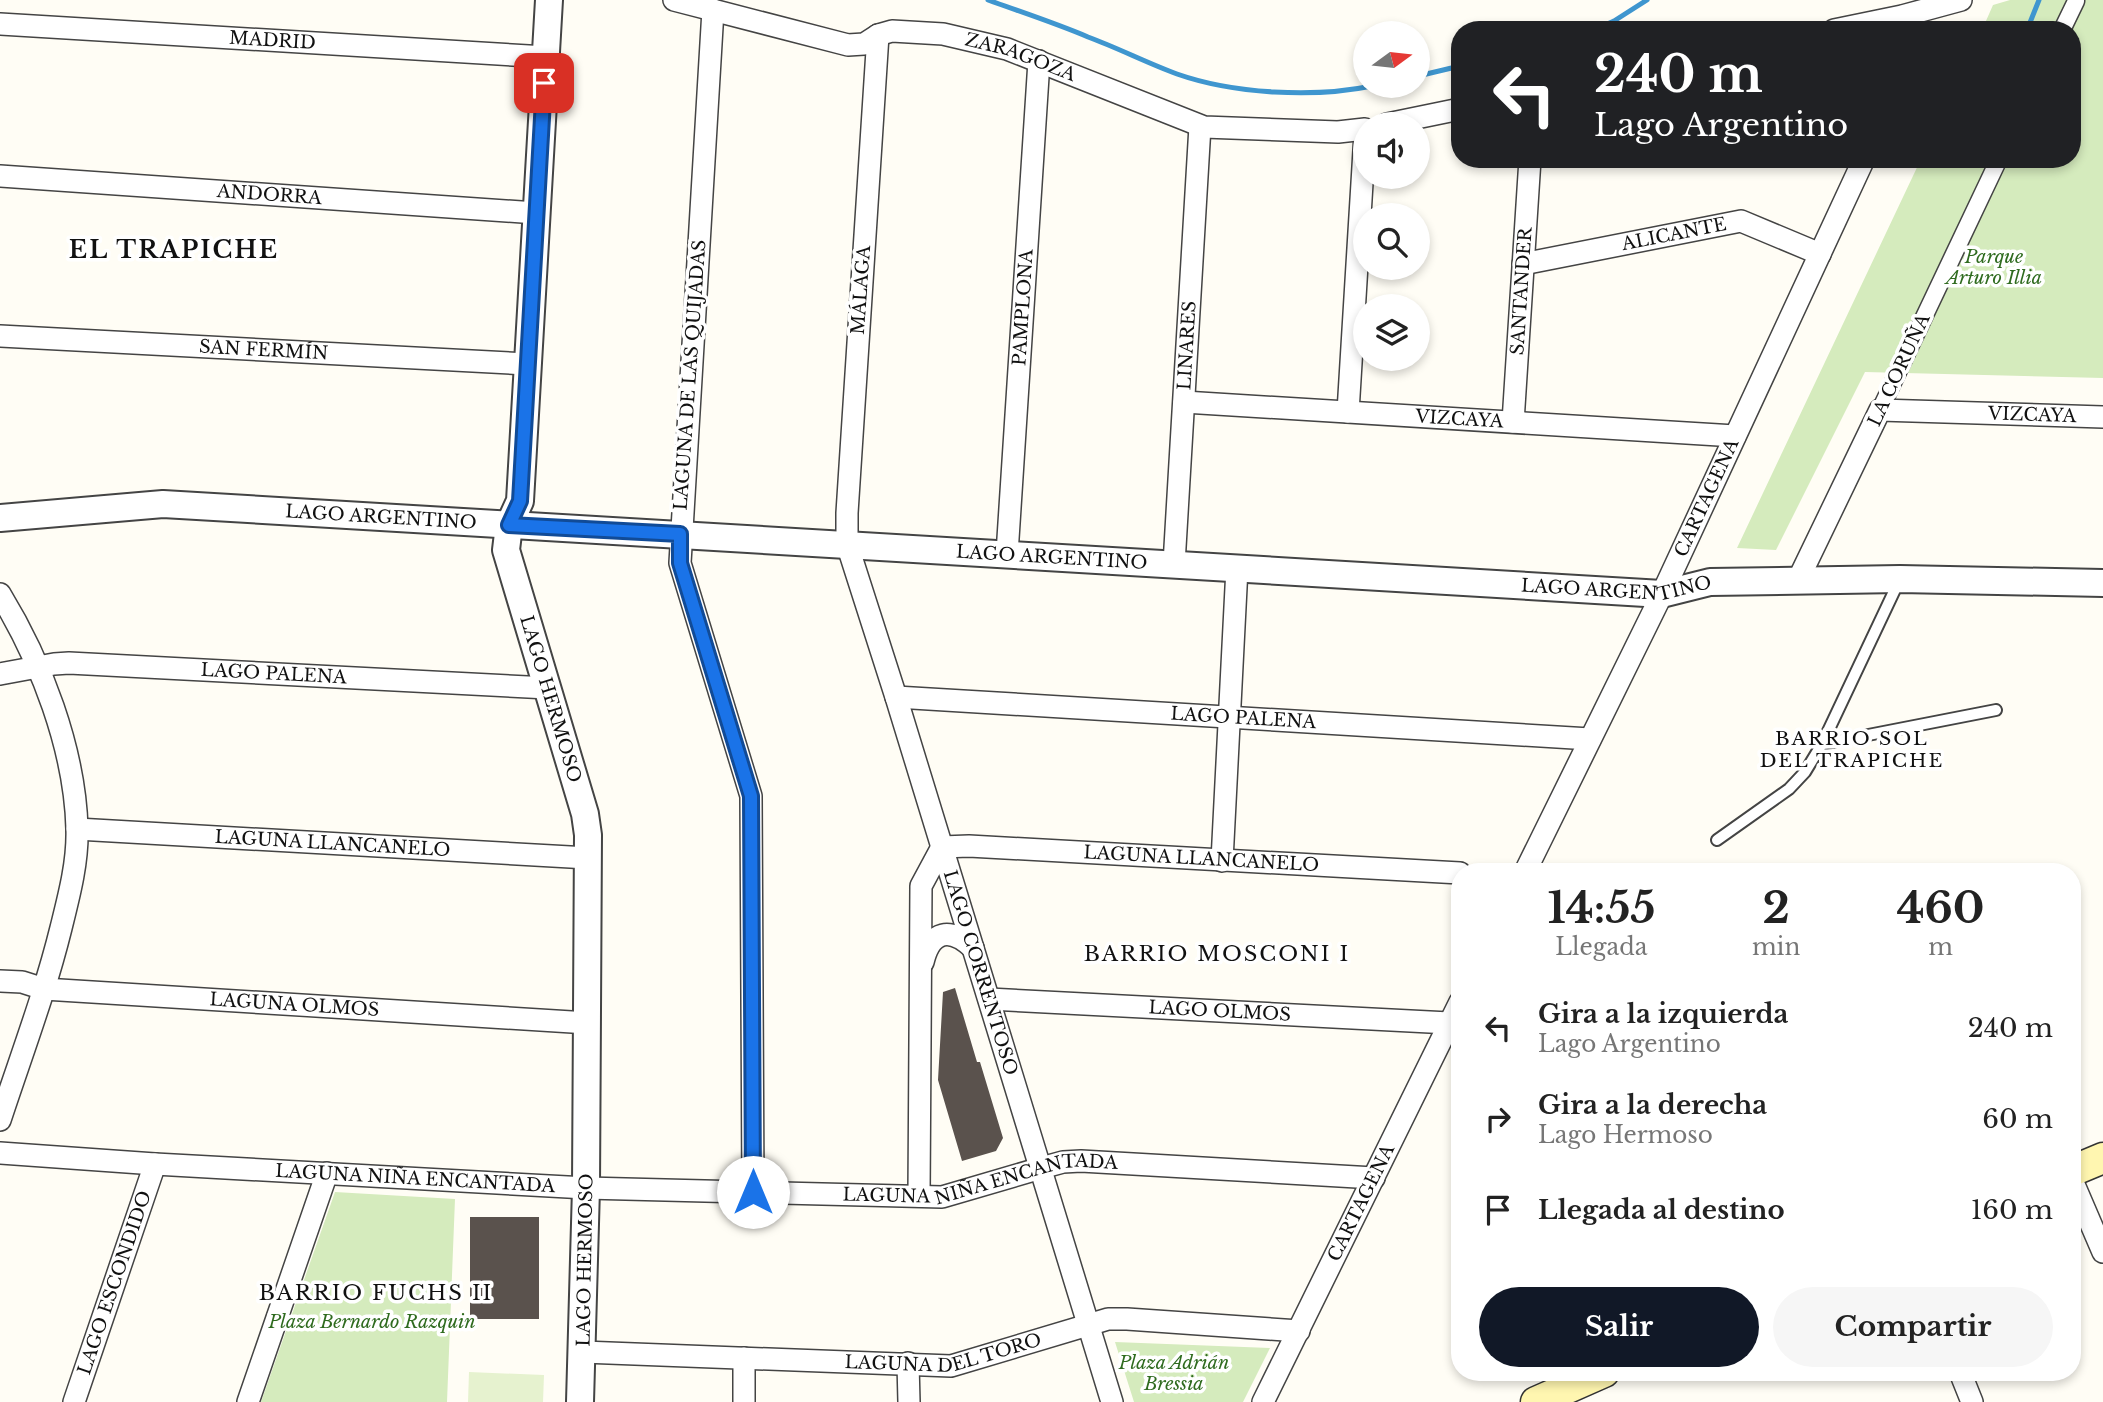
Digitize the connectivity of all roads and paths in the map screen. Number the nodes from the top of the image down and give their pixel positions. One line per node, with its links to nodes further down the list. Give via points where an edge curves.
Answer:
1 (549, 0): 11 (street, LAGO HERMOSO)
2 (674, 0): 5 (street, ZARAGOZA)
3 (1961, 0): 6 (street)
4 (2076, 1): 8 (street)
5 (713, 10): 10 (street, ZARAGOZA, via 848,44 864,44); 35 (street, LAGUNA DE LAS QUIJADAS)
6 (1900, 15): 7 (street)
7 (1874, 21)
8 (2066, 21)
9 (0, 24): 11 (street, MADRID)
10 (878, 35): 12 (street, ZARAGOZA, via 892,31 943,34); 36 (street, MÁLAGA)
11 (546, 57): 22 (street, LAGO HERMOSO)
12 (1039, 61): 15 (street, ZARAGOZA); 37 (street, PAMPLONA)
13 (1451, 111): 14 (street)
14 (1430, 115)
15 (1200, 126): 16 (street, ZARAGOZA); 27 (street, LINARES)
16 (1353, 131)
17 (1529, 168): 24 (street, SANTANDER)
18 (1860, 168): 23 (street, CARTAGENA)
19 (1995, 168): 28 (street, LA CORUÑA)
20 (0, 176): 22 (street, ANDORRA)
21 (1361, 189): 29 (street)
22 (536, 213): 26 (street, LAGO HERMOSO)
23 (1819, 254): 24 (street, ALICANTE, via 1741,221); 32 (street, CARTAGENA)
24 (1523, 264): 31 (street, SANTANDER)
25 (0, 336): 26 (street, SAN FERMÍN)
26 (527, 364): 34 (street, LAGO HERMOSO, via 520,501)
27 (1184, 402): 29 (street, VIZCAYA); 38 (street, LINARES)
28 (1880, 410): 30 (street, VIZCAYA); 41 (street, LA CORUÑA)
29 (1348, 412): 31 (street, VIZCAYA)
30 (2103, 416)
31 (1513, 422): 32 (street, VIZCAYA)
32 (1735, 436): 44 (street, CARTAGENA)
33 (0, 518): 34 (street, LAGO ARGENTINO, via 163,504)
34 (509, 525): 35 (street, LAGO ARGENTINO); 47 (street, LAGO HERMOSO, via 506,550)
35 (680, 534): 36 (street, LAGO ARGENTINO); 77 (street, LAGUNA DE LAS QUIJADAS, via 680,563 751,796)
36 (847, 544): 37 (street, LAGO ARGENTINO); 48 (street, LAGO CORRENTOSO)
37 (1007, 554): 38 (street, LAGO ARGENTINO)
38 (1174, 565): 39 (street, LAGO ARGENTINO)
39 (1237, 568): 44 (street, LAGO ARGENTINO); 50 (street)
40 (1900, 579): 41 (street, LAGO ARGENTINO); 42 (street, LAGO ARGENTINO); 52 (lane)
41 (1798, 580): 44 (street, LAGO ARGENTINO, via 1710,582)
42 (2103, 583)
43 (0, 594): 45 (street)
44 (1662, 594): 51 (street, CARTAGENA)
45 (37, 667): 46 (street, LAGO PALENA); 47 (street, LAGO PALENA, via 69,663); 53 (street, via 66,750)
46 (0, 674)
47 (548, 688): 56 (street, LAGO HERMOSO, via 585,814)
48 (896, 697): 50 (street, LAGO PALENA); 55 (street, LAGO CORRENTOSO)
49 (1996, 709): 52 (lane)
50 (1229, 717): 51 (street, LAGO PALENA); 57 (street)
51 (1590, 738): 58 (street, CARTAGENA)
52 (1822, 744): 54 (lane, via 1789,789)
53 (77, 829): 56 (street, LAGUNA LLANCANELO); 63 (street, via 66,909)
54 (1717, 840)
55 (942, 847): 57 (street, LAGUNA LLANCANELO); 60 (street, LAGO CORRENTOSO); 61 (street, via 921,886)
56 (588, 858): 67 (street, LAGO HERMOSO)
57 (1222, 861): 59 (street, LAGUNA LLANCANELO)
58 (1529, 863)
59 (1451, 873)
60 (973, 948): 61 (street, via 943,934 929,944); 64 (street, LAGO CORRENTOSO)
61 (920, 972): 78 (street)
62 (0, 981): 63 (street, LAGUNA OLMOS)
63 (44, 989): 67 (street, LAGUNA OLMOS); 68 (street)
64 (989, 999): 66 (street, LAGO OLMOS); 73 (street, LAGO CORRENTOSO)
65 (1451, 1019): 66 (street, CARTAGENA)
66 (1449, 1023): 75 (street, CARTAGENA)
67 (588, 1024): 76 (street, LAGO HERMOSO)
68 (0, 1120)
69 (0, 1153): 71 (street, LAGUNA NIÑA ENCANTADA)
70 (2103, 1158): 72 (main road)
71 (155, 1164): 74 (street, LAGUNA NIÑA ENCANTADA); 88 (street, LAGO ESCONDIDO)
72 (2081, 1167)
73 (1041, 1168): 75 (street, LAGUNA NIÑA ENCANTADA, via 1081,1161); 78 (street, LAGUNA NIÑA ENCANTADA, via 942,1197); 81 (street, LAGO CORRENTOSO)
74 (327, 1173): 76 (street, LAGUNA NIÑA ENCANTADA); 89 (street)
75 (1374, 1178): 82 (street, CARTAGENA)
76 (586, 1188): 77 (street, LAGUNA NIÑA ENCANTADA); 83 (street, LAGO HERMOSO)
77 (753, 1192): 78 (street, LAGUNA NIÑA ENCANTADA)
78 (919, 1196)
79 (2081, 1201): 80 (street)
80 (2103, 1252)
81 (1088, 1324): 82 (street, LAGUNA DEL TORO, via 1127,1319); 85 (street, LAGUNA DEL TORO, via 951,1366); 93 (street, LAGO CORRENTOSO)
82 (1299, 1331): 94 (street, CARTAGENA)
83 (583, 1352): 84 (street, LAGUNA DEL TORO); 90 (street, LAGO HERMOSO)
84 (744, 1358): 85 (street, LAGUNA DEL TORO); 91 (street)
85 (908, 1363): 92 (street)
86 (1584, 1381): 95 (main road)
87 (1964, 1381): 96 (street)
88 (74, 1402)
89 (248, 1402)
90 (580, 1402)
91 (744, 1402)
92 (909, 1402)
93 (1112, 1402)
94 (1263, 1402)
95 (1536, 1402)
96 (1972, 1402)

